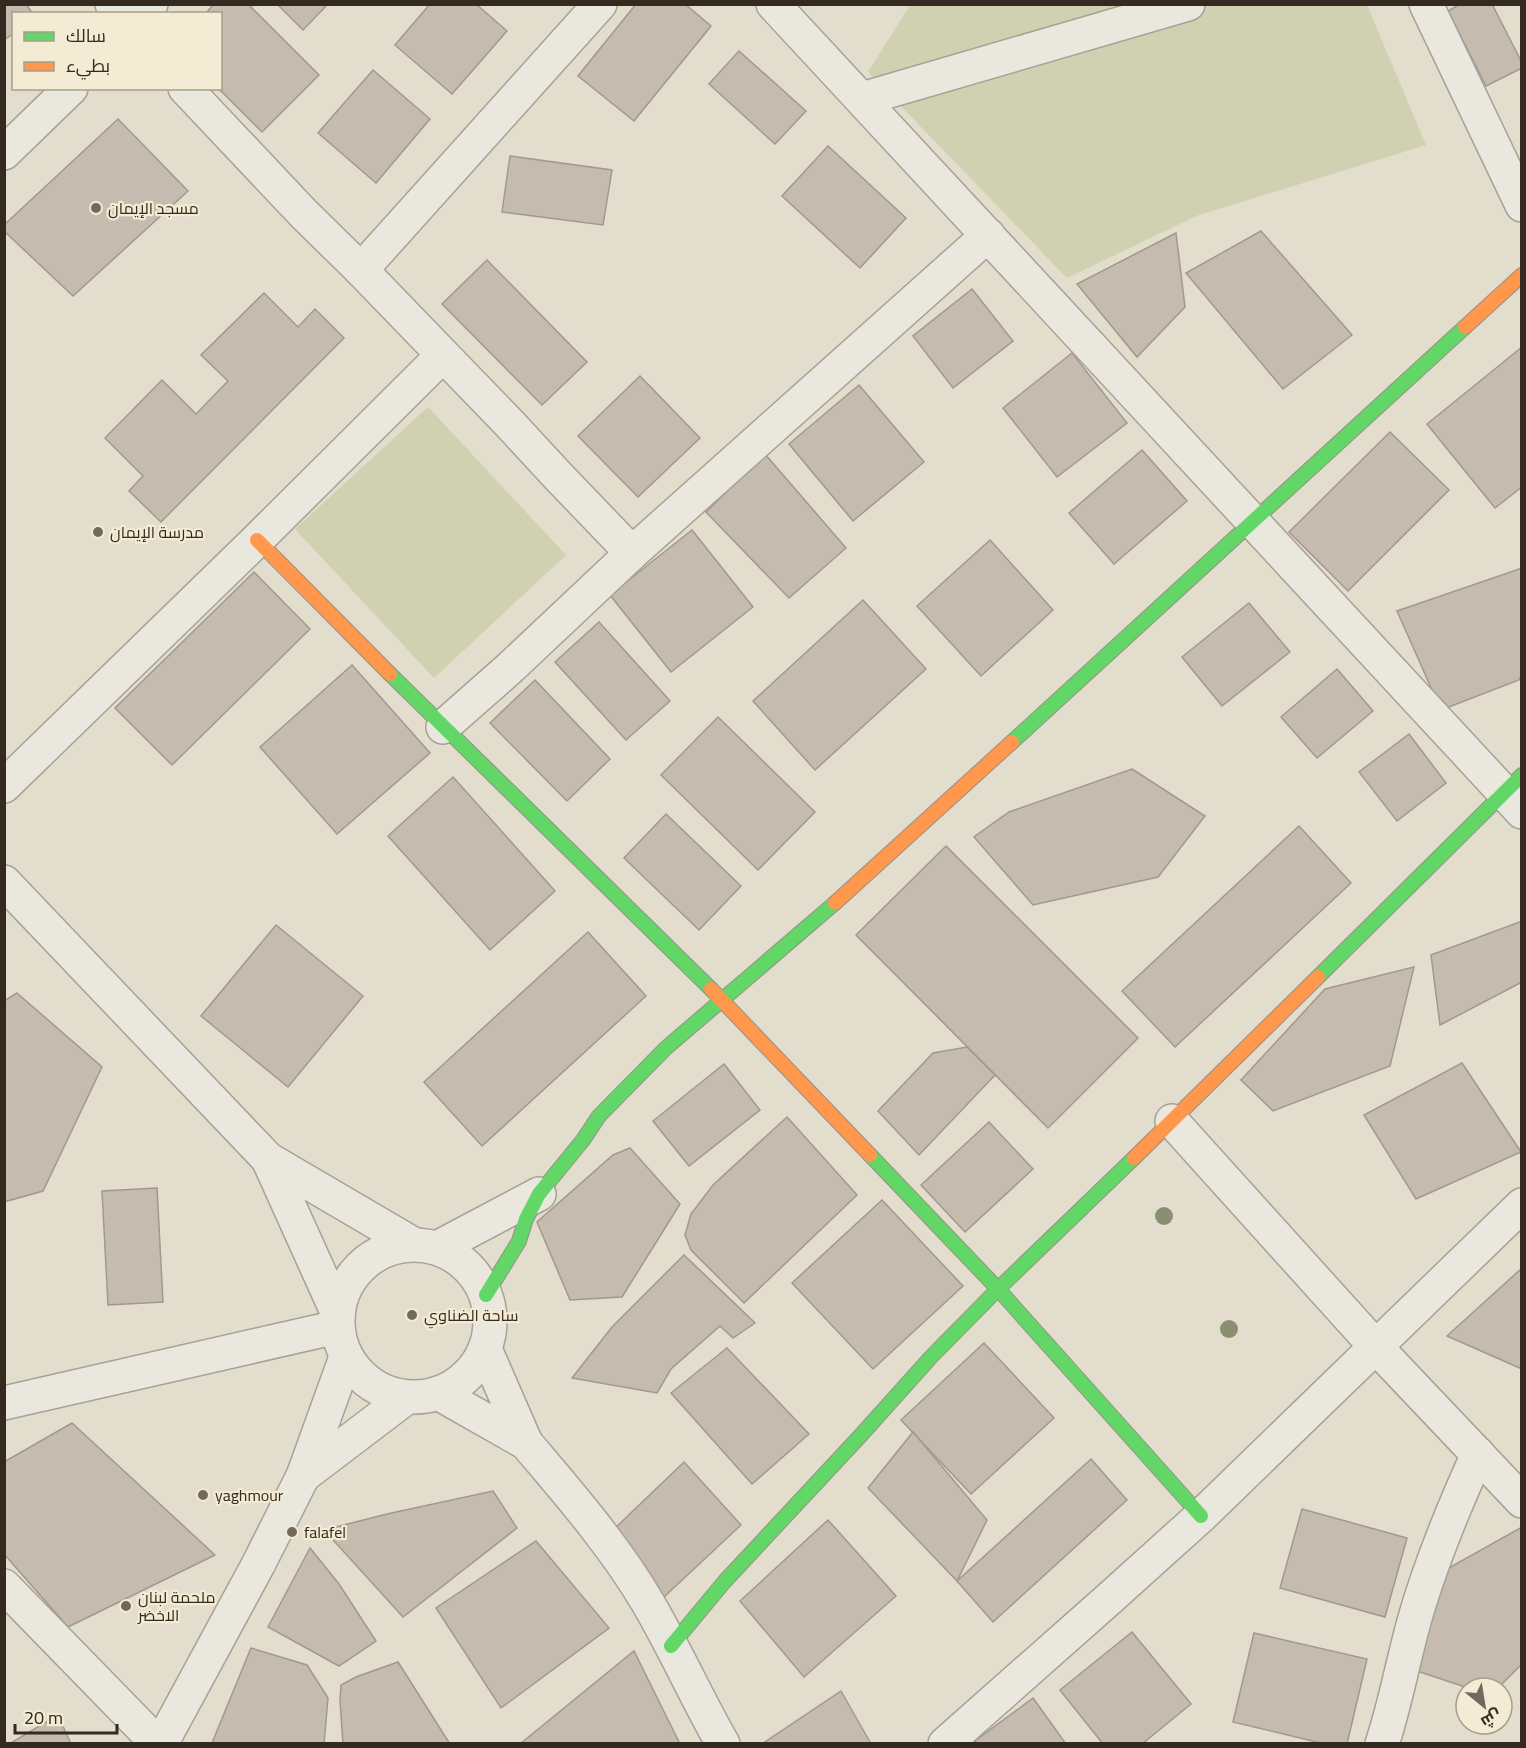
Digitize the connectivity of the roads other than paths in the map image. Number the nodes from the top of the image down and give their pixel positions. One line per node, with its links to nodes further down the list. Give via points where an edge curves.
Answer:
1 (600, 4): 11 (street)
2 (773, 4): 7 (street)
3 (1188, 4): 7 (street)
4 (1426, 4): 9 (street)
5 (69, 90): 8 (street)
6 (187, 90): 11 (street)
7 (862, 99): 10 (street)
8 (4, 153)
9 (1521, 205)
10 (988, 235): 14 (street); 16 (street)
11 (361, 270): 13 (street)
12 (1518, 283): 14 (street)
13 (443, 355): 15 (street); 16 (street)
14 (1253, 523): 19 (street); 21 (street, via 843,896)
15 (257, 540): 17 (street); 18 (street)
16 (632, 553): 17 (street)
17 (443, 727): 21 (street)
18 (4, 786)
19 (1516, 793): 22 (street)
20 (4, 882): 23 (street)
21 (722, 999): 24 (street, via 607,1107); 27 (street)
22 (1172, 1121): 27 (street); 30 (street)
23 (268, 1159): 26 (street); 29 (street)
24 (539, 1194): 26 (street); 28 (street, via 519,1241)
25 (1521, 1205): 30 (street)
26 (425, 1246): 28 (street, via 458,1258 474,1273); 29 (street, via 388,1249 366,1261 350,1279 340,1302)
27 (998, 1289): 38 (street); 40 (street, via 725,1581)
28 (486, 1295): 31 (street, via 490,1307)
29 (340, 1332): 32 (street, via 362,1377 383,1391); 33 (street); 36 (street)
30 (1376, 1347): 35 (street); 38 (street)
31 (485, 1349): 32 (street, via 474,1368 458,1383); 34 (street)
32 (423, 1395): 34 (street); 36 (street)
33 (4, 1403)
34 (526, 1443): 40 (street, via 627,1570)
35 (1478, 1454): 37 (street); 44 (street, via 1415,1617)
36 (303, 1476): 41 (street)
37 (1521, 1501)
38 (1201, 1516): 43 (street)
39 (4, 1586): 41 (street)
40 (672, 1646): 42 (street)
41 (159, 1743)
42 (723, 1743)
43 (945, 1743)
44 (1382, 1743)

